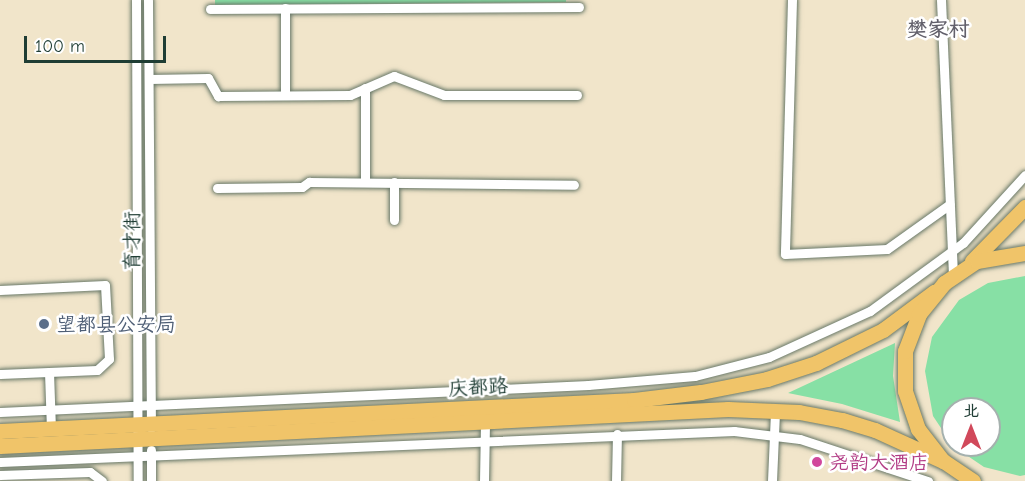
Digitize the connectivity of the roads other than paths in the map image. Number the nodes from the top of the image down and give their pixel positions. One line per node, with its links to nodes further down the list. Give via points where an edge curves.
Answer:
1 (136, 0): 27 (street, 育才街)
2 (148, 0): 8 (street, 育才街)
3 (792, 0): 17 (street, via 785,254 887,249)
4 (940, 0): 17 (street)
5 (579, 6): 6 (street)
6 (285, 8): 7 (street); 10 (street)
7 (210, 9)
8 (149, 79): 10 (street, via 208,78 218,96); 28 (street, 育才街)
9 (364, 88): 10 (street, via 350,95); 11 (street, via 394,76 444,95); 13 (street)
10 (285, 95)
11 (577, 95)
12 (1025, 175): 20 (street, via 983,224)
13 (365, 182): 14 (street); 16 (street)
14 (394, 182): 15 (street); 19 (street)
15 (574, 185)
16 (217, 188)
17 (950, 204): 20 (street)
18 (1025, 207): 22 (highway)
19 (394, 220)
20 (952, 252): 22 (street); 28 (street, via 877,306 811,340 769,357 695,376 588,385)
21 (1025, 253): 22 (highway, via 990,257)
22 (959, 271): 24 (highway)
23 (0, 290): 25 (street, via 105,285 109,359 98,370)
24 (934, 292): 37 (highway, 庆都路, via 883,330 816,363 729,388 634,400); 40 (highway, via 910,332 903,378 918,429)
25 (49, 372): 26 (street); 29 (street)
26 (0, 374)
27 (138, 405): 28 (street); 29 (street); 37 (street, 育才街)
28 (151, 405): 37 (street, 育才街)
29 (50, 409): 31 (street); 33 (street)
30 (775, 411): 32 (highway, 庆都路, via 696,410); 36 (street); 40 (highway, 庆都路, via 859,425)
31 (0, 412)
32 (485, 421): 37 (highway, 庆都路); 38 (street)
33 (51, 429): 34 (highway, 庆都路); 37 (highway, 庆都路)
34 (0, 431)
35 (617, 434): 36 (street, via 710,431); 38 (street); 48 (street)
36 (774, 435): 49 (street); 50 (street, via 827,446)
37 (144, 439): 38 (street); 39 (highway, 庆都路); 41 (street); 45 (street, 育才街); 46 (street, 育才街)
38 (485, 439): 47 (street)
39 (0, 446)
40 (943, 461): 43 (highway)
41 (0, 462)
42 (0, 476): 44 (street, via 90,472)
43 (955, 477): 51 (highway)
44 (102, 481)
45 (138, 481)
46 (151, 481)
47 (484, 481)
48 (616, 481)
49 (772, 481)
50 (928, 481)
51 (974, 481)

